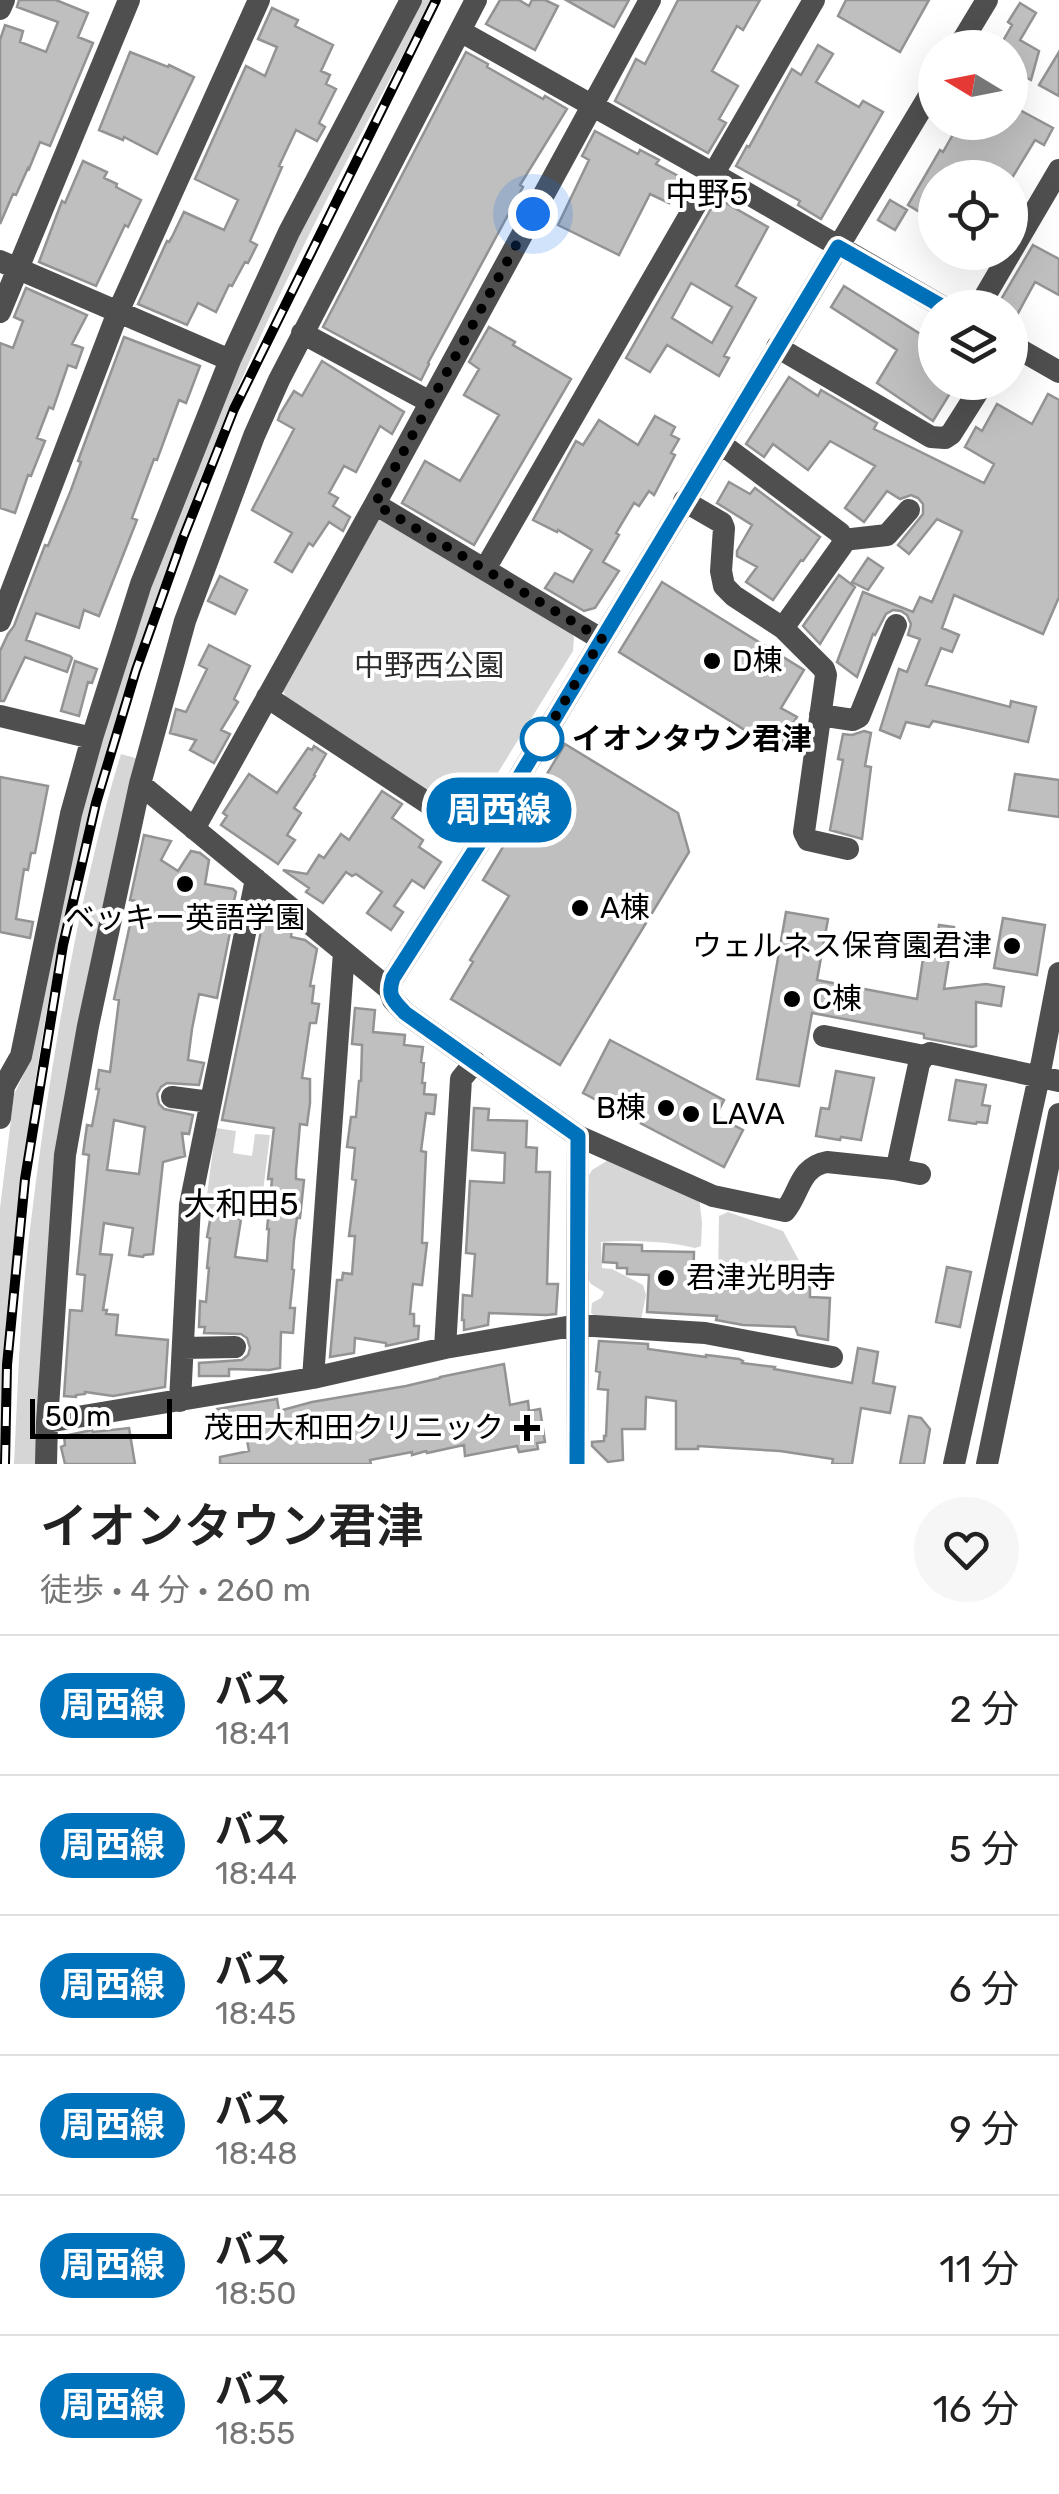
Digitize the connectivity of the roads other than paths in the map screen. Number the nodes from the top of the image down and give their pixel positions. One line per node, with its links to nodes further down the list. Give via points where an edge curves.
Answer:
1 (4, 0): 9 (street)
2 (130, 0): 17 (street)
3 (260, 0): 21 (street)
4 (411, 0): 25 (street, via 288,232)
5 (476, 0): 11 (street)
6 (650, 0): 12 (street)
7 (814, 0): 15 (street)
8 (987, 0): 10 (street)
9 (0, 9)
10 (969, 30)
11 (460, 31): 12 (street); 22 (street)
12 (592, 106): 15 (street); 28 (street)
13 (918, 114): 16 (street)
14 (1059, 170): 18 (street)
15 (714, 174): 16 (street); 34 (street)
16 (838, 247): 19 (street); 23 (street)
17 (9, 264): 20 (street); 21 (street)
18 (989, 290)
19 (918, 293)
20 (0, 312)
21 (118, 312): 25 (street); 35 (street)
22 (302, 332): 28 (street); 43 (street, via 254,436 184,621)
23 (778, 347): 27 (street, via 931,437 951,434); 29 (street)
24 (1028, 354): 26 (street)
25 (230, 360): 42 (street, via 142,584)
26 (1059, 372)
27 (973, 400)
28 (430, 402): 31 (street)
29 (720, 443): 30 (street); 33 (street)
30 (684, 501): 37 (street, via 722,523 724,586); 38 (street)
31 (375, 504): 34 (street); 39 (street)
32 (908, 510): 33 (street, via 887,535)
33 (843, 540): 37 (street)
34 (484, 569): 38 (street)
35 (0, 621)
36 (896, 625): 40 (street, via 859,718)
37 (784, 628): 40 (street, via 824,669)
38 (602, 639): 45 (street)
39 (268, 696): 44 (street); 45 (street)
40 (820, 715): 46 (street, via 804,832 808,840)
41 (0, 716): 42 (street)
42 (92, 738): 54 (street, via 21,1056)
43 (140, 784): 44 (street); 70 (street, via 65,1155)
44 (194, 829): 47 (street)
45 (482, 839): 50 (street)
46 (848, 850)
47 (256, 880): 48 (street); 57 (street)
48 (344, 952): 50 (street); 68 (street)
49 (1059, 973): 55 (street)
50 (390, 989): 53 (street, via 405,1013)
51 (824, 1036): 52 (street)
52 (924, 1056): 55 (street); 61 (street)
53 (475, 1062): 60 (street); 66 (street, via 461,1078)
54 (7, 1066): 59 (street)
55 (1049, 1079): 73 (street, via 1006,1184)
56 (172, 1097): 57 (street)
57 (210, 1102): 65 (street, via 190,1205)
58 (1059, 1114): 74 (street)
59 (0, 1118)
60 (578, 1136): 61 (street, via 713,1196 780,1212 816,1164); 63 (street)
61 (894, 1169): 62 (street)
62 (920, 1174)
63 (578, 1325): 66 (street); 67 (street, via 706,1333); 72 (street)
64 (235, 1347): 65 (street)
65 (182, 1348): 69 (street)
66 (445, 1348): 68 (street)
67 (832, 1357)
68 (313, 1378): 69 (street)
69 (180, 1402): 70 (street)
70 (47, 1422): 71 (street)
71 (46, 1464)
72 (577, 1464)
73 (954, 1464)
74 (987, 1464)

